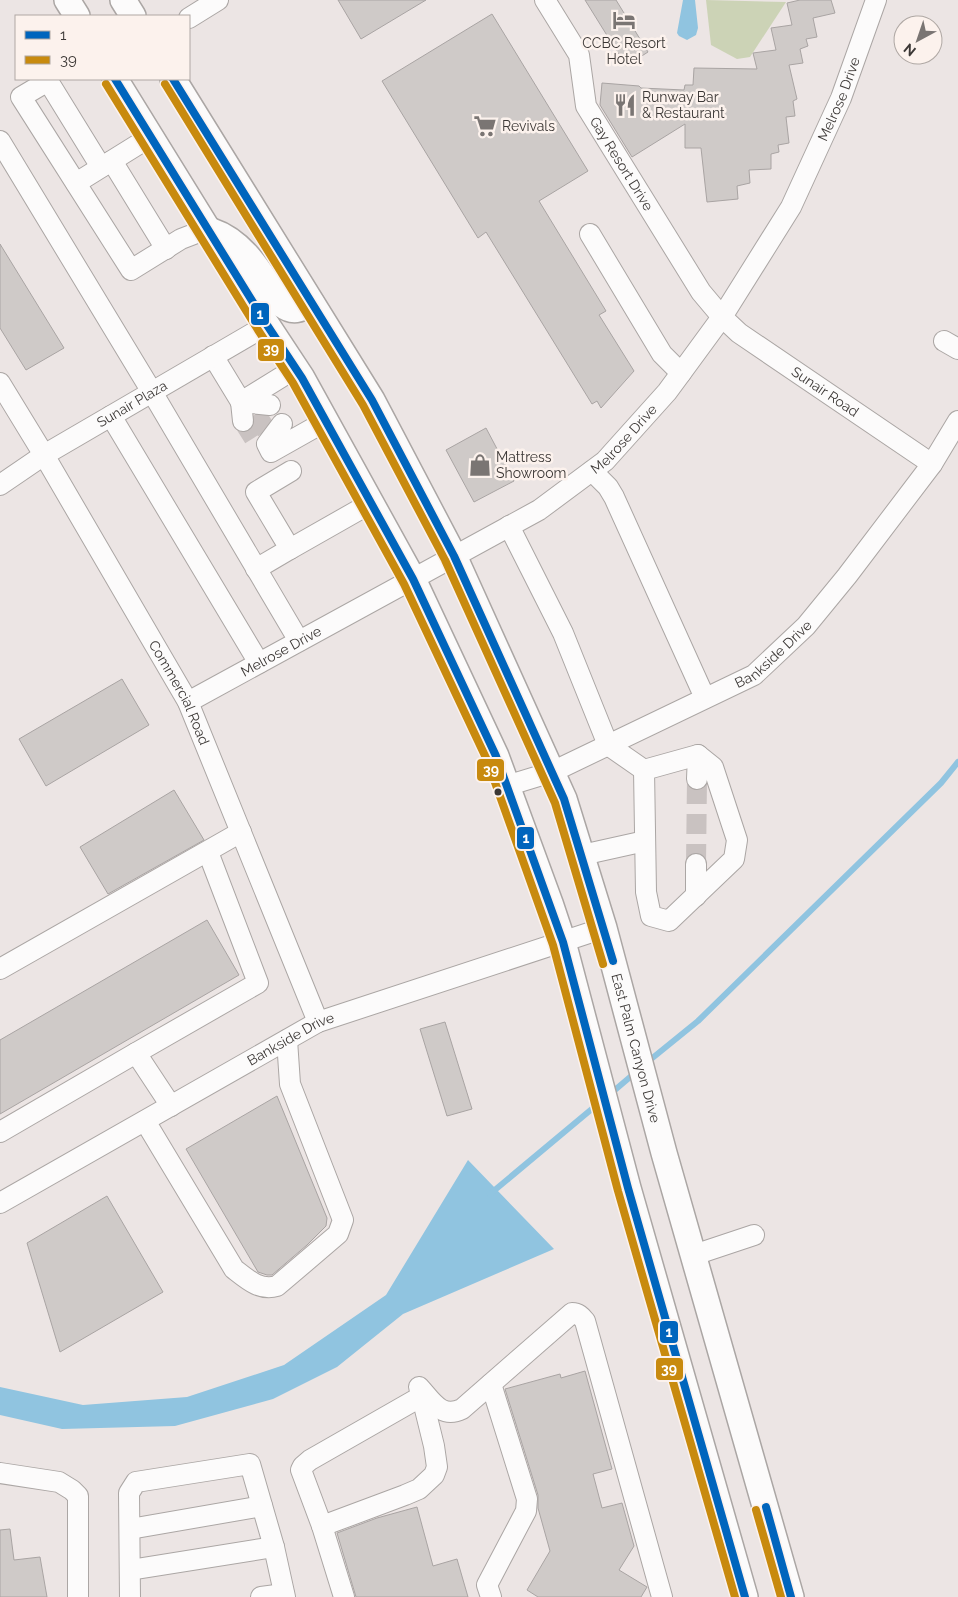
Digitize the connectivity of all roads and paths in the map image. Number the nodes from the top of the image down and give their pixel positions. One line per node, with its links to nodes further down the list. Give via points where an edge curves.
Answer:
1 (67, 0): 7 (main road)
2 (124, 0): 8 (main road)
3 (218, 0): 6 (street)
4 (546, 0): 19 (street, Gay Resort Drive, via 579,55 586,106 701,292)
5 (876, 0): 19 (street, Melrose Drive, via 841,98 791,207)
6 (194, 10)
7 (75, 15)
8 (133, 15)
9 (116, 80): 11 (main road)
10 (173, 80): 18 (main road, East Palm Canyon Drive)
11 (150, 137): 13 (street); 15 (main road)
12 (0, 141): 25 (street)
13 (106, 164): 14 (street); 14 (street, via 48,81 21,97); 17 (street)
14 (76, 183): 17 (street, via 131,270)
15 (207, 229): 17 (street); 18 (main road, via 223,234 251,258 288,310); 20 (main road)
16 (590, 234): 23 (street, via 662,354)
17 (166, 249)
18 (312, 304): 38 (main road, East Palm Canyon Drive, via 372,400)
19 (722, 317): 23 (street, Melrose Drive); 31 (street, Sunair Road, via 739,333)
20 (267, 325): 21 (street, Sunair Plaza); 22 (main road)
21 (213, 356): 22 (street, via 253,411); 25 (street, Sunair Plaza)
22 (296, 368): 28 (main road)
23 (681, 373): 33 (street, Melrose Drive, via 605,461)
24 (0, 383): 30 (street, Commercial Road)
25 (152, 392): 26 (street, Sunair Plaza); 39 (street)
26 (111, 416): 30 (street, Sunair Plaza); 42 (street)
27 (958, 420): 31 (street, Bankside Drive)
28 (326, 421): 29 (street, via 271,452); 35 (main road)
29 (268, 435)
30 (44, 455): 34 (street, Sunair Plaza); 44 (street, Commercial Road)
31 (932, 464): 43 (street, Bankside Drive, via 806,626 754,675)
32 (291, 471): 37 (street, via 256,492)
33 (592, 471): 36 (street, Melrose Drive, via 539,510); 43 (street, via 614,498)
34 (0, 485)
35 (371, 503): 37 (street); 40 (main road)
36 (509, 526): 38 (street, Melrose Drive); 45 (street, via 563,633)
37 (290, 549): 39 (street)
38 (454, 556): 40 (street, Melrose Drive); 48 (main road, East Palm Canyon Drive)
39 (256, 569): 41 (street)
40 (413, 579): 41 (street, Melrose Drive); 50 (main road, via 496,756)
41 (299, 641): 42 (street, Melrose Drive)
42 (259, 663): 44 (street, Melrose Drive)
43 (705, 698): 45 (street, Bankside Drive)
44 (188, 702): 51 (street, Commercial Road)
45 (608, 745): 47 (street); 48 (street, Bankside Drive)
46 (698, 755): 47 (street); 49 (street); 56 (street, via 714,767 737,840 734,859)
47 (644, 770): 52 (street)
48 (552, 772): 50 (street, Bankside Drive); 54 (main road, East Palm Canyon Drive)
49 (697, 778)
50 (506, 786): 58 (main road)
51 (241, 832): 53 (street); 60 (street, Commercial Road)
52 (646, 841): 54 (street); 56 (street, via 646,892 651,916 669,921)
53 (208, 852): 59 (street); 62 (street, via 258,983)
54 (582, 855): 57 (main road, East Palm Canyon Drive)
55 (696, 864): 56 (street)
56 (696, 896)
57 (604, 928): 58 (street, Bankside Drive); 68 (main road, East Palm Canyon Drive)
58 (563, 942): 60 (street, Bankside Drive); 84 (main road, via 628,1188)
59 (0, 969)
60 (318, 1022): 61 (street, Bankside Drive)
61 (287, 1040): 63 (street, Bankside Drive); 64 (street, via 290,1084 343,1220 338,1234 277,1286 268,1289 253,1284 234,1270)
62 (136, 1053): 63 (street); 65 (street)
63 (171, 1106): 64 (street, Bankside Drive)
64 (145, 1120): 66 (street, Bankside Drive)
65 (0, 1132)
66 (0, 1203)
67 (754, 1235): 68 (street)
68 (694, 1255): 85 (main road, East Palm Canyon Drive)
69 (490, 1384): 70 (street, via 454,1413 438,1408 420,1387); 82 (street, via 527,1500 526,1511 488,1585); 83 (street, via 572,1313 584,1321)
70 (422, 1396): 73 (street, via 303,1466); 73 (street, via 434,1446 437,1467 434,1475 419,1489 405,1496)
71 (0, 1472): 78 (street, via 59,1482 78,1496)
72 (262, 1506): 74 (street); 74 (street, via 250,1464 136,1482 129,1493); 75 (street)
73 (322, 1526): 81 (street)
74 (130, 1529): 76 (street)
75 (274, 1547): 76 (street); 77 (street)
76 (130, 1570): 79 (street)
77 (285, 1595): 80 (street)
78 (78, 1597)
79 (130, 1597)
80 (261, 1597)
81 (344, 1597)
82 (491, 1597)
83 (662, 1597)
84 (745, 1597)
85 (791, 1597)

